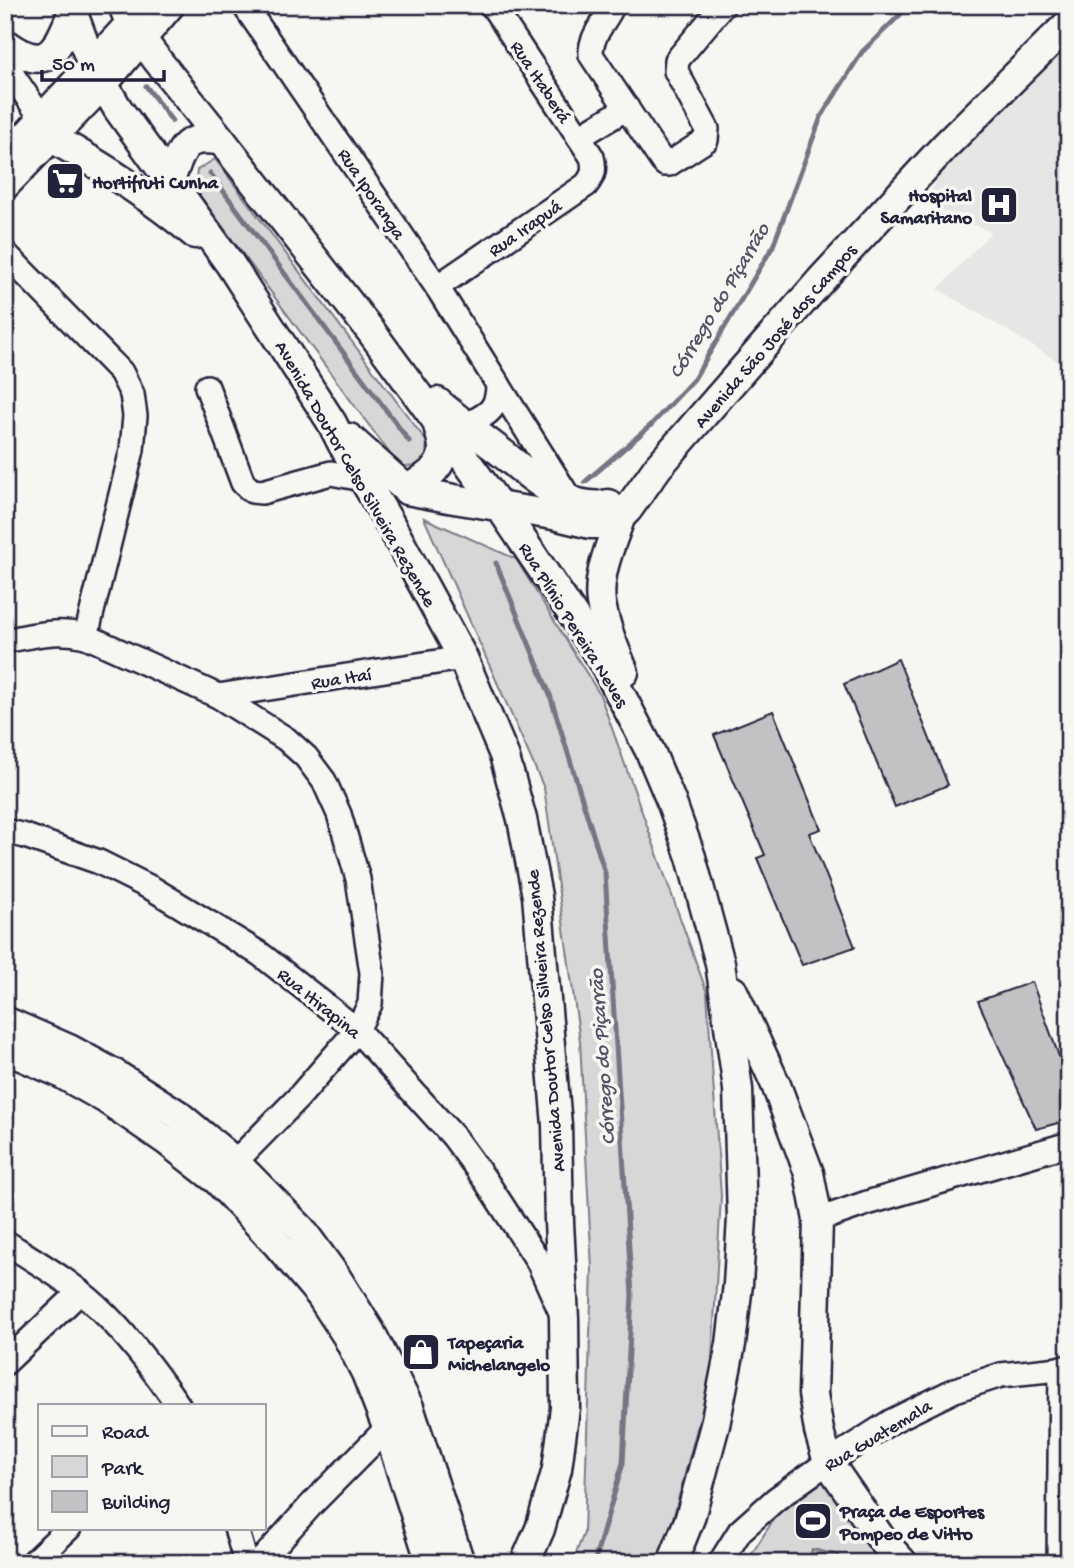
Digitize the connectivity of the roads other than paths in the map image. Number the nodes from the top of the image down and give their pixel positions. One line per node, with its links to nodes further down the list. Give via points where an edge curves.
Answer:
1 (170, 5): 7 (main road)
2 (244, 5): 22 (street, Rua Iporanga)
3 (492, 5): 14 (street, Rua Itaberá)
4 (609, 5): 12 (street, via 591,55)
5 (723, 5): 12 (street, via 677,60 679,79 707,130 703,144 665,164)
6 (71, 10): 9 (main road, via 60,44 52,53 34,58); 11 (main road, Avenida Doutor Celso Silveira Rezende)
7 (135, 18): 11 (main road); 15 (main road, Rua Plínio Pereira Neves, via 158,61)
8 (1069, 23): 29 (main road, Avenida São José dos Campos, via 944,146)
9 (5, 43)
10 (5, 64): 13 (street)
11 (97, 75): 13 (main road); 18 (main road, Avenida Doutor Celso Silveira Rezende)
12 (627, 108): 14 (street)
13 (47, 128): 17 (main road); 19 (main road); 21 (main road, via 159,206)
14 (579, 137): 16 (street, Rua Itaberá)
15 (222, 141): 18 (main road, via 204,138 183,148); 23 (main road, Rua Plínio Pereira Neves)
16 (592, 157): 22 (street, Rua Irapuá, via 593,176 586,184)
17 (5, 159)
18 (169, 183): 21 (main road, Avenida Doutor Celso Silveira Rezende)
19 (5, 185)
20 (5, 253): 36 (street, via 121,372 132,394 132,450)
21 (230, 264): 28 (main road, Avenida Doutor Celso Silveira Rezende)
22 (437, 287): 24 (street, Rua Iporanga)
23 (385, 351): 26 (main road, Rua Plínio Pereira Neves); 27 (main road, Avenida São José dos Campos)
24 (498, 384): 27 (street, via 491,410); 33 (street, Rua Iporanga)
25 (207, 387): 30 (street, via 243,483 252,491)
26 (437, 421): 32 (main road, via 443,450 440,464); 34 (main road, Rua Plínio Pereira Neves)
27 (466, 426): 33 (main road, Avenida São José dos Campos)
28 (337, 433): 30 (street); 31 (main road, Avenida Doutor Celso Silveira Rezende); 32 (main road)
29 (658, 467): 33 (main road, Avenida São José dos Campos, via 626,495 603,506); 35 (main road, Avenida São José dos Campos)
30 (331, 473): 31 (street)
31 (363, 479): 38 (main road, Avenida Doutor Celso Silveira Rezende)
32 (407, 490): 34 (main road)
33 (571, 501)
34 (500, 507): 35 (main road, via 590,524); 40 (main road, Rua Plínio Pereira Neves, via 605,664)
35 (621, 516): 40 (main road, Avenida São José dos Campos, via 605,561 601,601)
36 (86, 636): 37 (street, via 56,632); 39 (street)
37 (5, 641)
38 (463, 658): 39 (street, Rua Itaí); 51 (main road, Avenida Doutor Celso Silveira Rezende, via 504,755 537,896 557,1125)
39 (218, 696): 44 (street, via 306,757 324,780 339,814 358,879 372,973 370,1004)
40 (650, 751): 42 (main road, Rua Plínio Pereira Neves, via 691,857)
41 (5, 831): 44 (street, Rua Itirapina, via 99,862 153,889 260,954)
42 (720, 963): 48 (main road, via 776,1085 809,1173); 66 (main road, Rua Plínio Pereira Neves, via 738,1089 742,1218 738,1284 715,1426 690,1518)
43 (5, 1021): 47 (main road, via 113,1073 177,1114)
44 (358, 1030): 47 (street); 51 (street, Rua Itirapina, via 453,1136 486,1181 538,1261)
45 (5, 1049): 56 (main road, via 106,1099 217,1180 321,1296 366,1373)
46 (1069, 1144): 48 (street)
47 (235, 1162): 55 (main road, via 301,1229 336,1277)
48 (818, 1220): 57 (main road, via 813,1394)
49 (5, 1242): 50 (street)
50 (80, 1292): 52 (street); 54 (street, via 150,1363)
51 (564, 1319): 65 (main road, Avenida Doutor Celso Silveira Rezende, via 565,1408 557,1469)
52 (5, 1363)
53 (1065, 1368): 57 (street, Rua Guatemala, via 1001,1376 955,1390 892,1420); 69 (street)
54 (177, 1404)
55 (409, 1406): 56 (street); 64 (main road)
56 (387, 1427): 62 (street); 63 (main road)
57 (828, 1462): 67 (street, Rua Guatemala, via 740,1531); 68 (main road, via 882,1540)
58 (67, 1530): 60 (street)
59 (237, 1530): 61 (street)
60 (32, 1563)
61 (246, 1563)
62 (259, 1563)
63 (431, 1563)
64 (460, 1563)
65 (526, 1563)
66 (672, 1563)
67 (720, 1563)
68 (904, 1563)
69 (1059, 1563)

